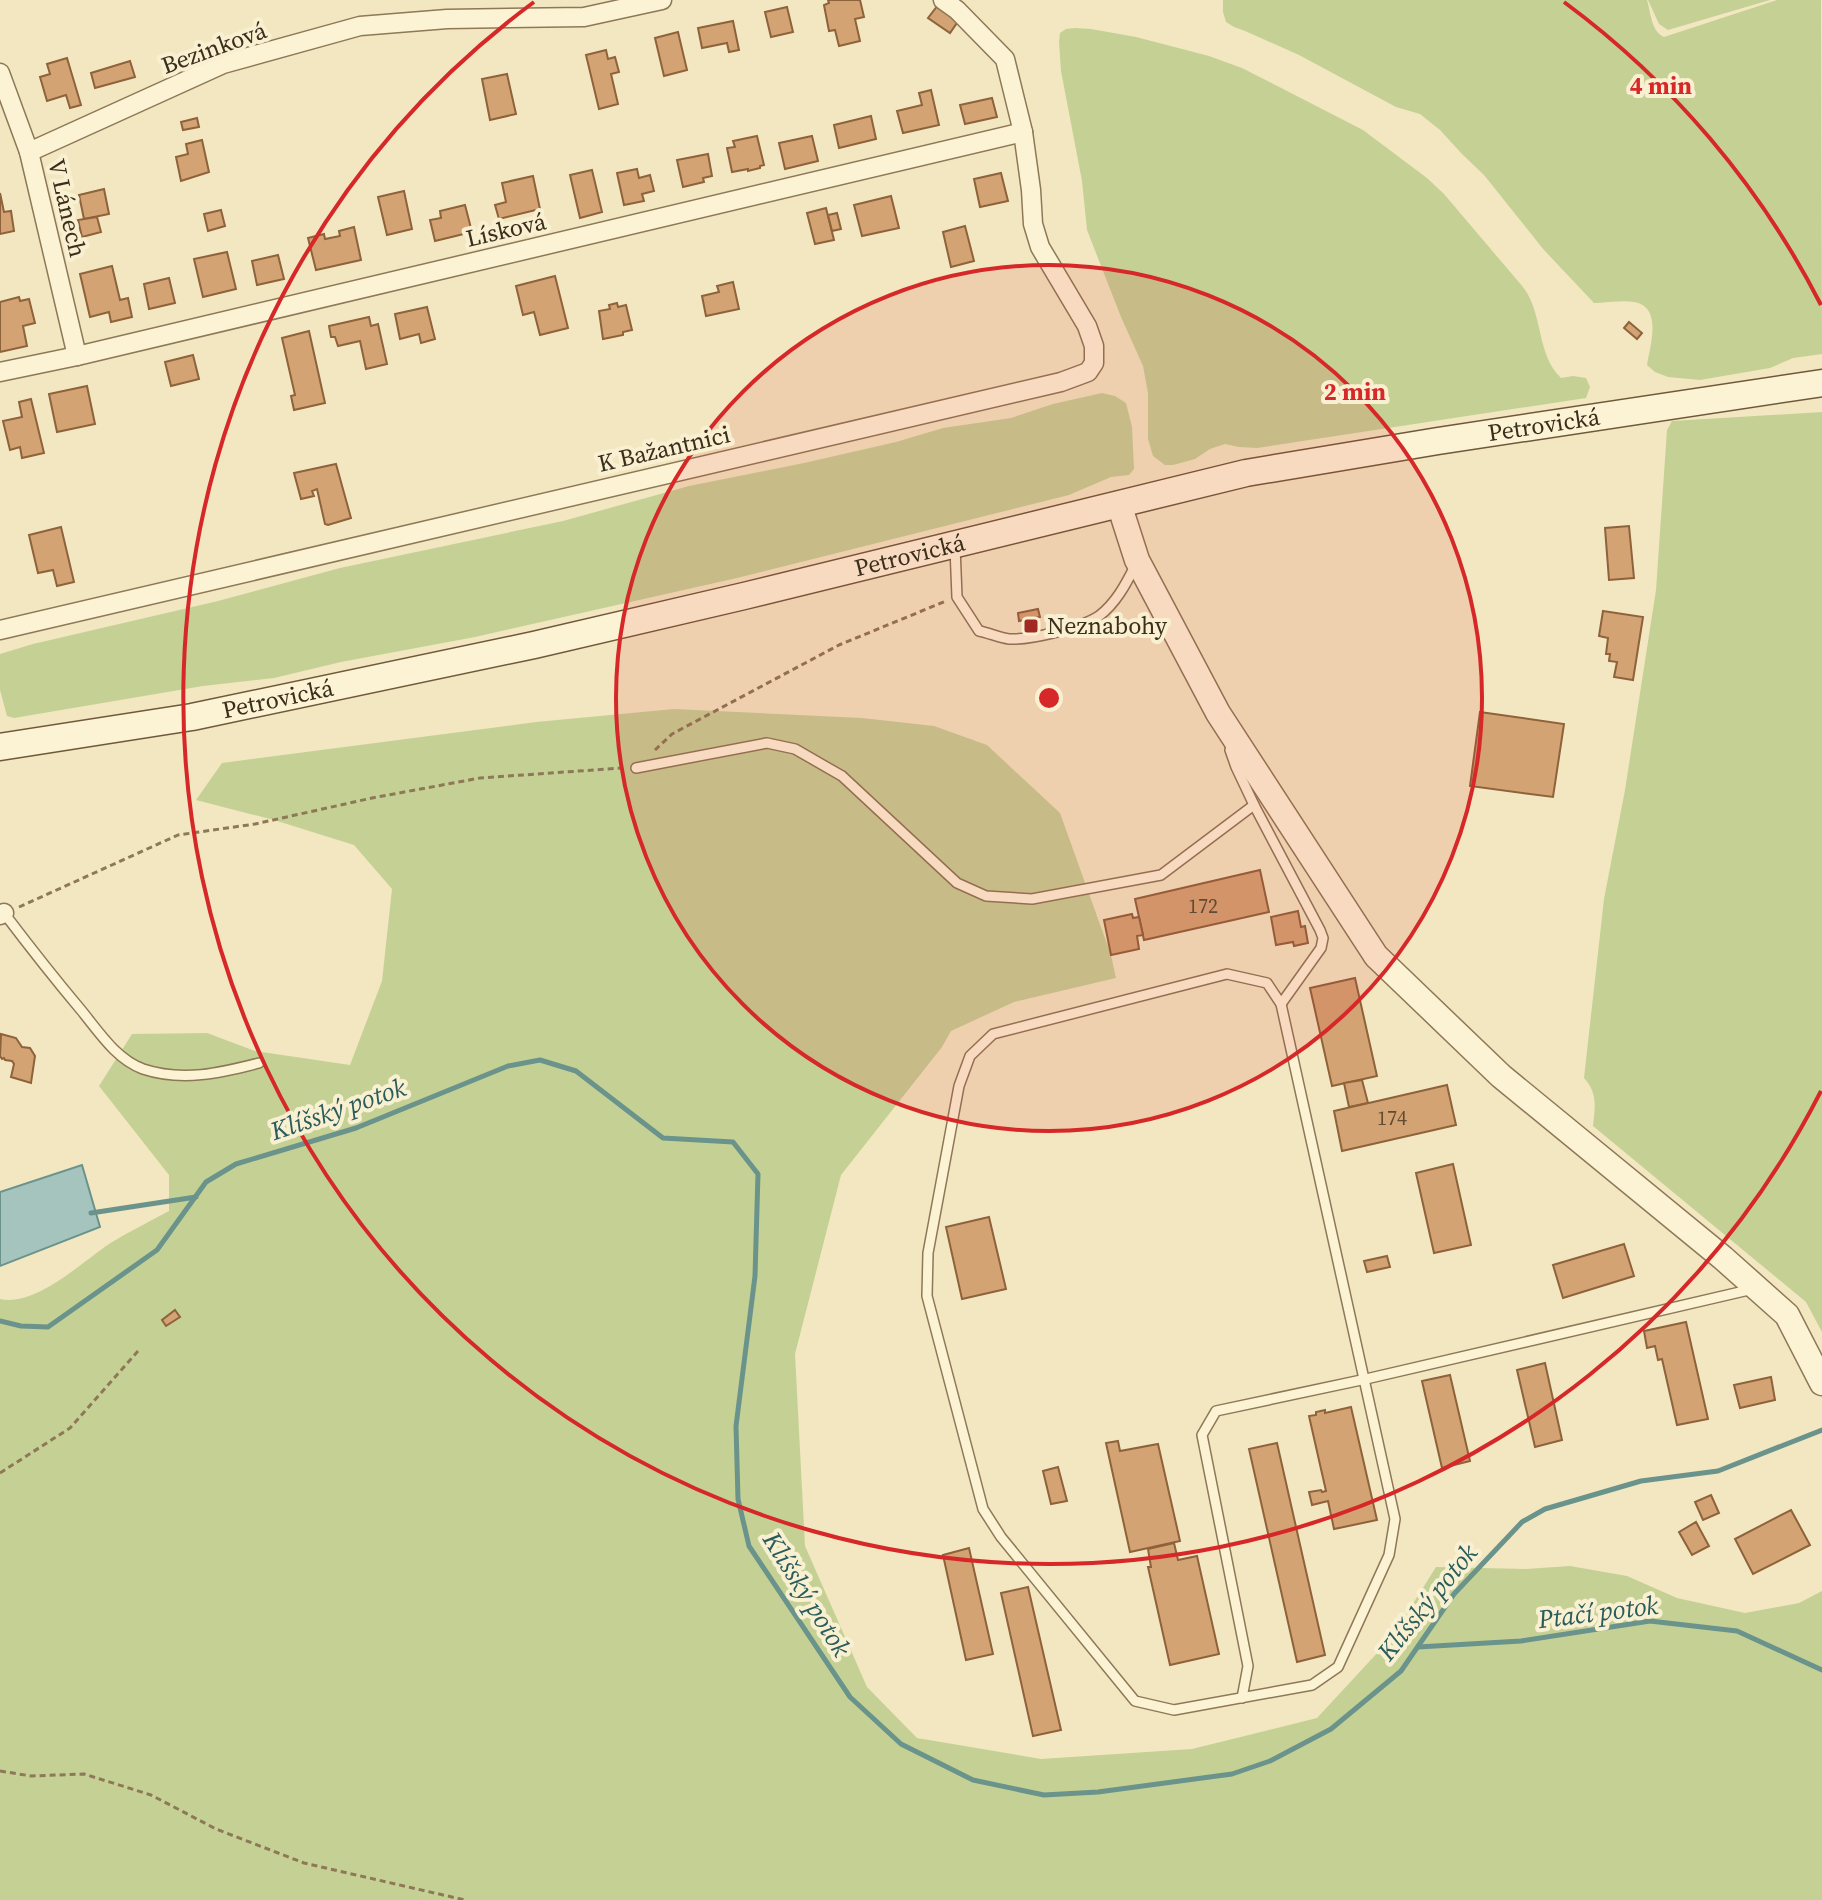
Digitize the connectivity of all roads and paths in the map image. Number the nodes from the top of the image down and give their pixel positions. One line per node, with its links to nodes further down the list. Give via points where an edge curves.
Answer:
1 (662, 0): 5 (street, Bezinková, via 584,17 360,26 223,64)
2 (943, 0): 4 (street, via 1005,59)
3 (0, 73): 5 (street, V Lánech)
4 (1023, 132): 6 (street, Lísková); 13 (street, K Bažantnici, via 1036,235 1094,346 1094,363 1081,376)
5 (29, 152): 6 (street, V Lánech)
6 (77, 356): 7 (street, Lísková)
7 (0, 372)
8 (1822, 383): 9 (main road, Petrovická, via 1246,473)
9 (1119, 504): 10 (main road, Petrovická); 11 (street)
10 (955, 544): 12 (lane); 15 (main road, Petrovická, via 457,662 192,717)
11 (1137, 560): 12 (lane, via 1123,590 1099,615 1039,635 1009,639 979,631); 14 (street)
12 (957, 597): 16 (path, via 839,645 672,734)
13 (0, 630)
14 (1218, 713): 17 (lane); 21 (street, via 1376,956 1501,1076)
15 (0, 747)
16 (636, 768): 17 (lane, via 767,743 795,749 842,776 957,883 986,896 1032,899 1161,875); 18 (path, via 480,778 178,835)
17 (1254, 805): 19 (lane, via 1323,938)
18 (2, 914): 20 (lane, via 129,1062 158,1072 202,1075)
19 (1281, 1004): 23 (lane); 26 (lane, via 1267,983 1227,974 993,1034 970,1056 959,1086 928,1253 927,1296 983,1509 1001,1537 1135,1701 1174,1710)
20 (259, 1063)
21 (1756, 1288): 23 (lane); 24 (street, via 1787,1315)
22 (138, 1351): 25 (path, via 70,1428)
23 (1366, 1379): 26 (lane, via 1395,1519 1389,1555 1338,1667 1312,1685); 26 (lane, via 1216,1411 1202,1435 1248,1666)
24 (1822, 1383)
25 (0, 1473)
26 (1242, 1698)
27 (0, 1771): 28 (path, via 84,1774 151,1795 216,1829 304,1863)
28 (465, 1900)

